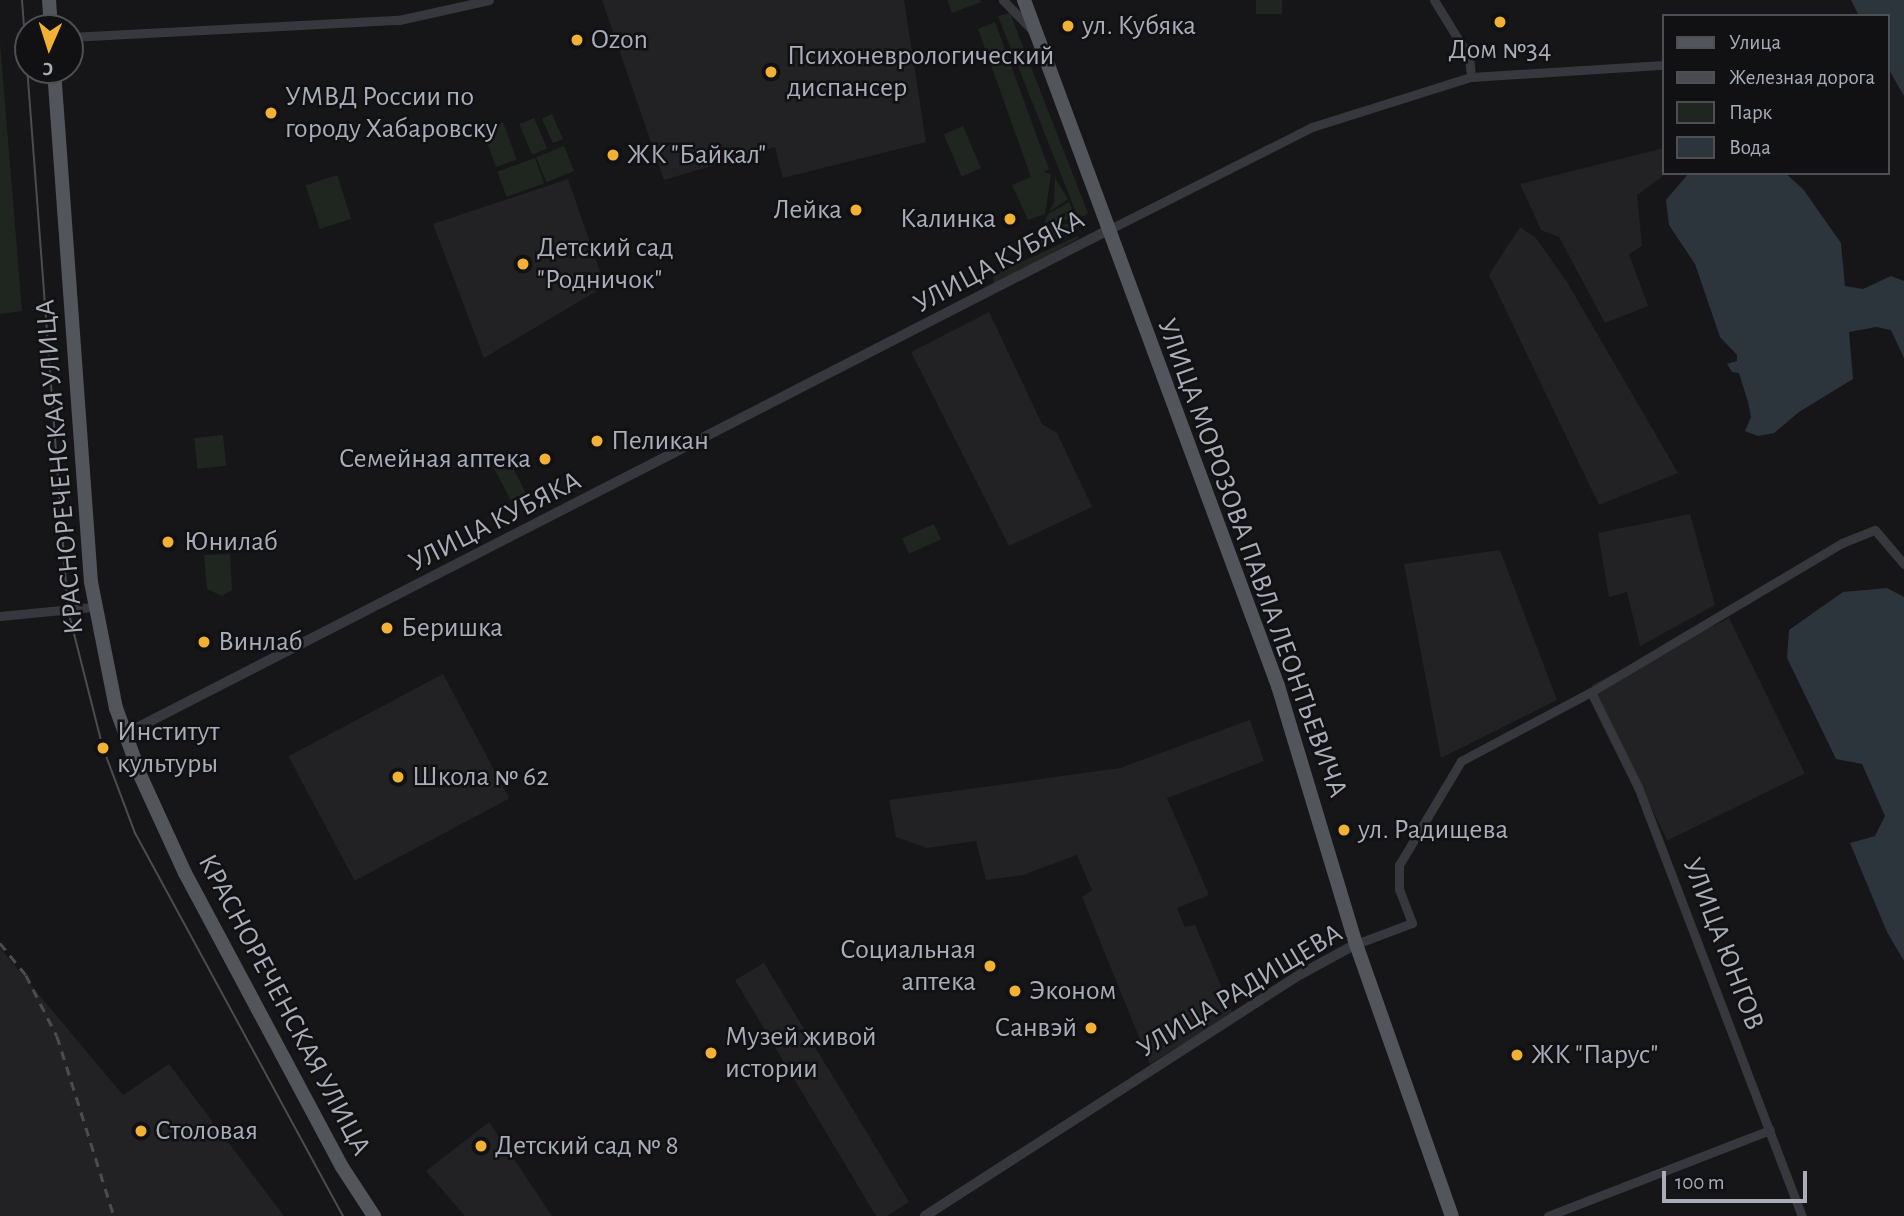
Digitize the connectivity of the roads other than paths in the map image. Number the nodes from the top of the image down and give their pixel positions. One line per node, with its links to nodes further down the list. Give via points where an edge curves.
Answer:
1 (489, 0): 6 (street, via 399,20)
2 (1024, 0): 5 (main road, УЛИЦА МОРОЗОВА ПАВЛА ЛЕОНТЬЕВИЧА)
3 (1434, 0): 8 (street, via 1469,57)
4 (1004, 3): 5 (street)
5 (1037, 34): 10 (main road, УЛИЦА МОРОЗОВА ПАВЛА ЛЕОНТЬЕВИЧА)
6 (84, 36)
7 (1662, 65): 8 (street)
8 (1471, 77): 10 (street, via 1312,127)
9 (55, 84): 12 (main road, КРАСНОРЕЧЕНСКАЯ УЛИЦА)
10 (1108, 230): 15 (street, УЛИЦА КУБЯКА); 16 (main road, УЛИЦА МОРОЗОВА ПАВЛА ЛЕОНТЬЕВИЧА, via 1278,686)
11 (1904, 564): 14 (street, via 1875,530 1812,558)
12 (93, 607): 13 (street); 15 (main road, КРАСНОРЕЧЕНСКАЯ УЛИЦА)
13 (0, 616)
14 (1591, 692): 16 (street, УЛИЦА РАДИЩЕВА, via 1457,764 1399,865 1399,889 1412,923); 17 (street, УЛИЦА ЮНГОВ, via 1638,786)
15 (125, 734): 18 (main road, КРАСНОРЕЧЕНСКАЯ УЛИЦА, via 185,873 342,1167)
16 (1356, 944): 19 (street, УЛИЦА РАДИЩЕВА, via 1301,974); 20 (main road, УЛИЦА МОРОЗОВА ПАВЛА ЛЕОНТЬЕВИЧА)
17 (1770, 1130): 21 (street); 22 (street, УЛИЦА ЮНГОВ)
18 (374, 1216)
19 (925, 1216)
20 (1452, 1216)
21 (1548, 1216)
22 (1802, 1216)

